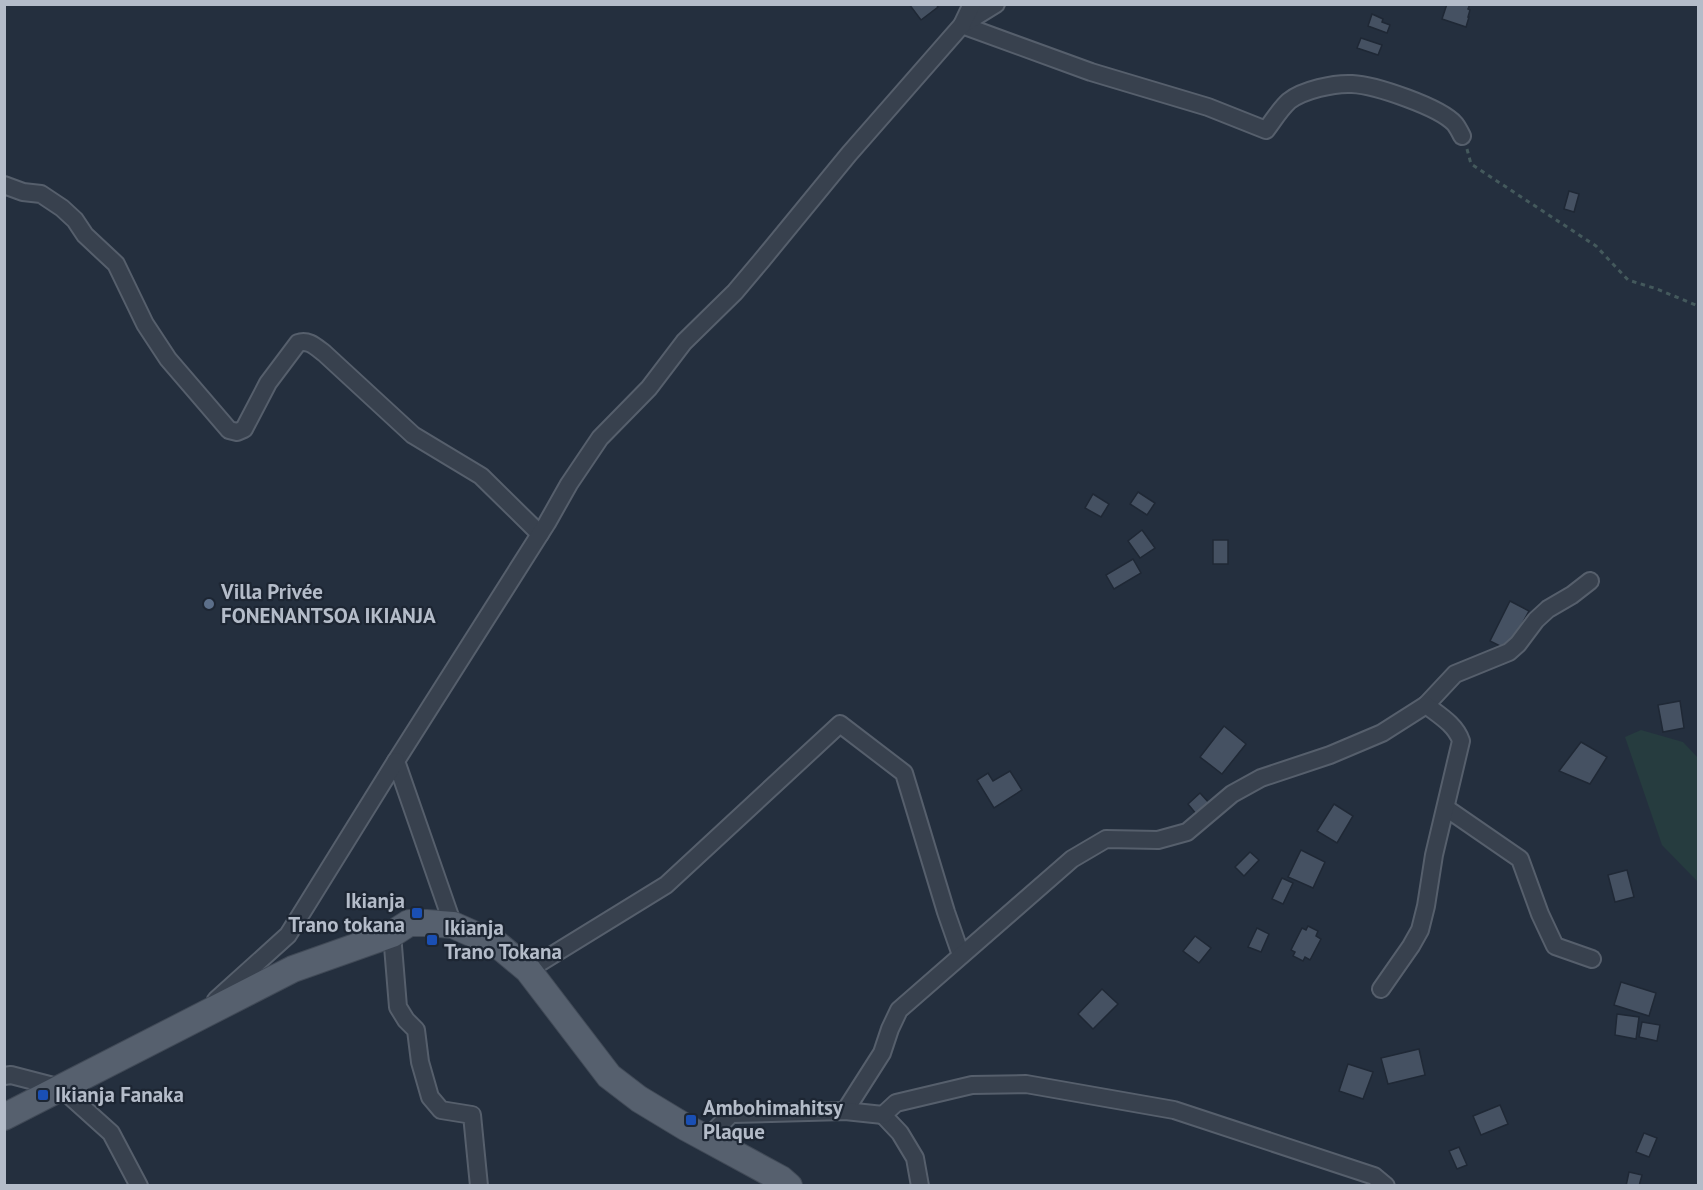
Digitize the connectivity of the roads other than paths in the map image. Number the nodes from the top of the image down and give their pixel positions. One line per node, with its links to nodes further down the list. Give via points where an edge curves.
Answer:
1 (972, 4): 3 (street)
2 (996, 4): 3 (street)
3 (962, 25): 4 (street, via 1266,130 1290,100 1325,87 1350,84 1372,87 1436,111 1454,123); 6 (street, via 735,292 684,342 649,388 600,438)
4 (1462, 136)
5 (4, 185): 6 (street, via 41,194 62,208 116,264 145,324 168,359 229,430 244,429 268,383 298,343 310,343 413,435 481,476)
6 (540, 534): 9 (street)
7 (1590, 581): 8 (street, via 1548,609 1509,652 1455,674)
8 (1426, 705): 10 (street, via 1454,728 1461,741); 13 (street, via 1382,733 1261,778 1232,794 1187,831 1158,840 1106,839 1071,859)
9 (396, 761): 11 (street); 17 (street, via 288,935)
10 (1446, 808): 14 (street, via 1520,859 1555,946); 16 (street, via 1420,930)
11 (453, 926): 12 (main road, via 409,923); 15 (main road, via 498,945)
12 (392, 934): 17 (main road, via 293,969); 25 (street, via 398,1007 416,1030 430,1097 441,1110 472,1115)
13 (961, 955): 15 (street, via 904,773 840,724 666,885); 20 (street, via 899,1010 882,1053)
14 (1592, 959)
15 (528, 970): 23 (main road, via 609,1076 639,1099)
16 (1382, 988)
17 (193, 1021): 19 (main road)
18 (4, 1076): 19 (street)
19 (61, 1089): 22 (main road); 24 (street, via 111,1133)
20 (844, 1111): 21 (street); 23 (street, via 731,1114)
21 (883, 1115): 27 (street, via 915,1158); 28 (street, via 896,1103 972,1085 1026,1084 1174,1110 1374,1176)
22 (4, 1117)
23 (707, 1138): 26 (main road)
24 (140, 1185)
25 (478, 1185)
26 (789, 1185)
27 (920, 1185)
28 (1386, 1185)

